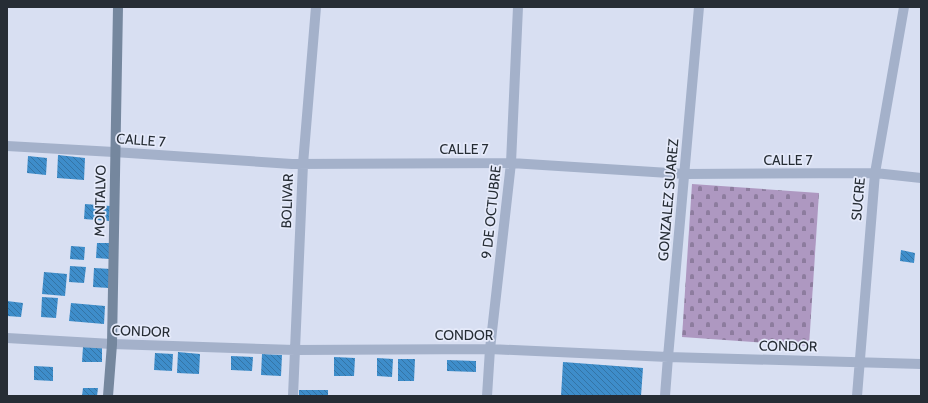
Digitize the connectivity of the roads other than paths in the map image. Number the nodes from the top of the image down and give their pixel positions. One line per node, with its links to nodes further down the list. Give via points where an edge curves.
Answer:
1 (118, 7): 7 (street, MONTALVO)
2 (316, 7): 9 (street, BOLIVAR)
3 (518, 7): 8 (street, 9 DE OCTUBRE)
4 (699, 7): 11 (street, GONZALEZ SUAREZ)
5 (904, 7): 10 (street, SUCRE)
6 (7, 146): 7 (street, CALLE 7)
7 (114, 152): 9 (street, CALLE 7); 14 (street, MONTALVO)
8 (511, 162): 9 (street, CALLE 7); 11 (street, CALLE 7); 15 (street, 9 DE OCTUBRE)
9 (303, 164): 16 (street, BOLIVAR)
10 (874, 173): 11 (street, CALLE 7); 12 (street, CALLE 7); 18 (street, SUCRE)
11 (685, 174): 17 (street, GONZALEZ SUAREZ)
12 (921, 178)
13 (7, 338): 14 (street, CONDOR)
14 (112, 344): 16 (street, CONDOR); 20 (street, MONTALVO)
15 (490, 349): 16 (street, CONDOR); 17 (street, CONDOR); 22 (street, 9 DE OCTUBRE)
16 (295, 350): 21 (street, BOLIVAR)
17 (668, 357): 18 (street, CONDOR); 23 (street, GONZALEZ SUAREZ)
18 (859, 362): 19 (street, CONDOR); 24 (street, SUCRE)
19 (921, 364)
20 (108, 396)
21 (293, 396)
22 (487, 396)
23 (666, 396)
24 (857, 396)

